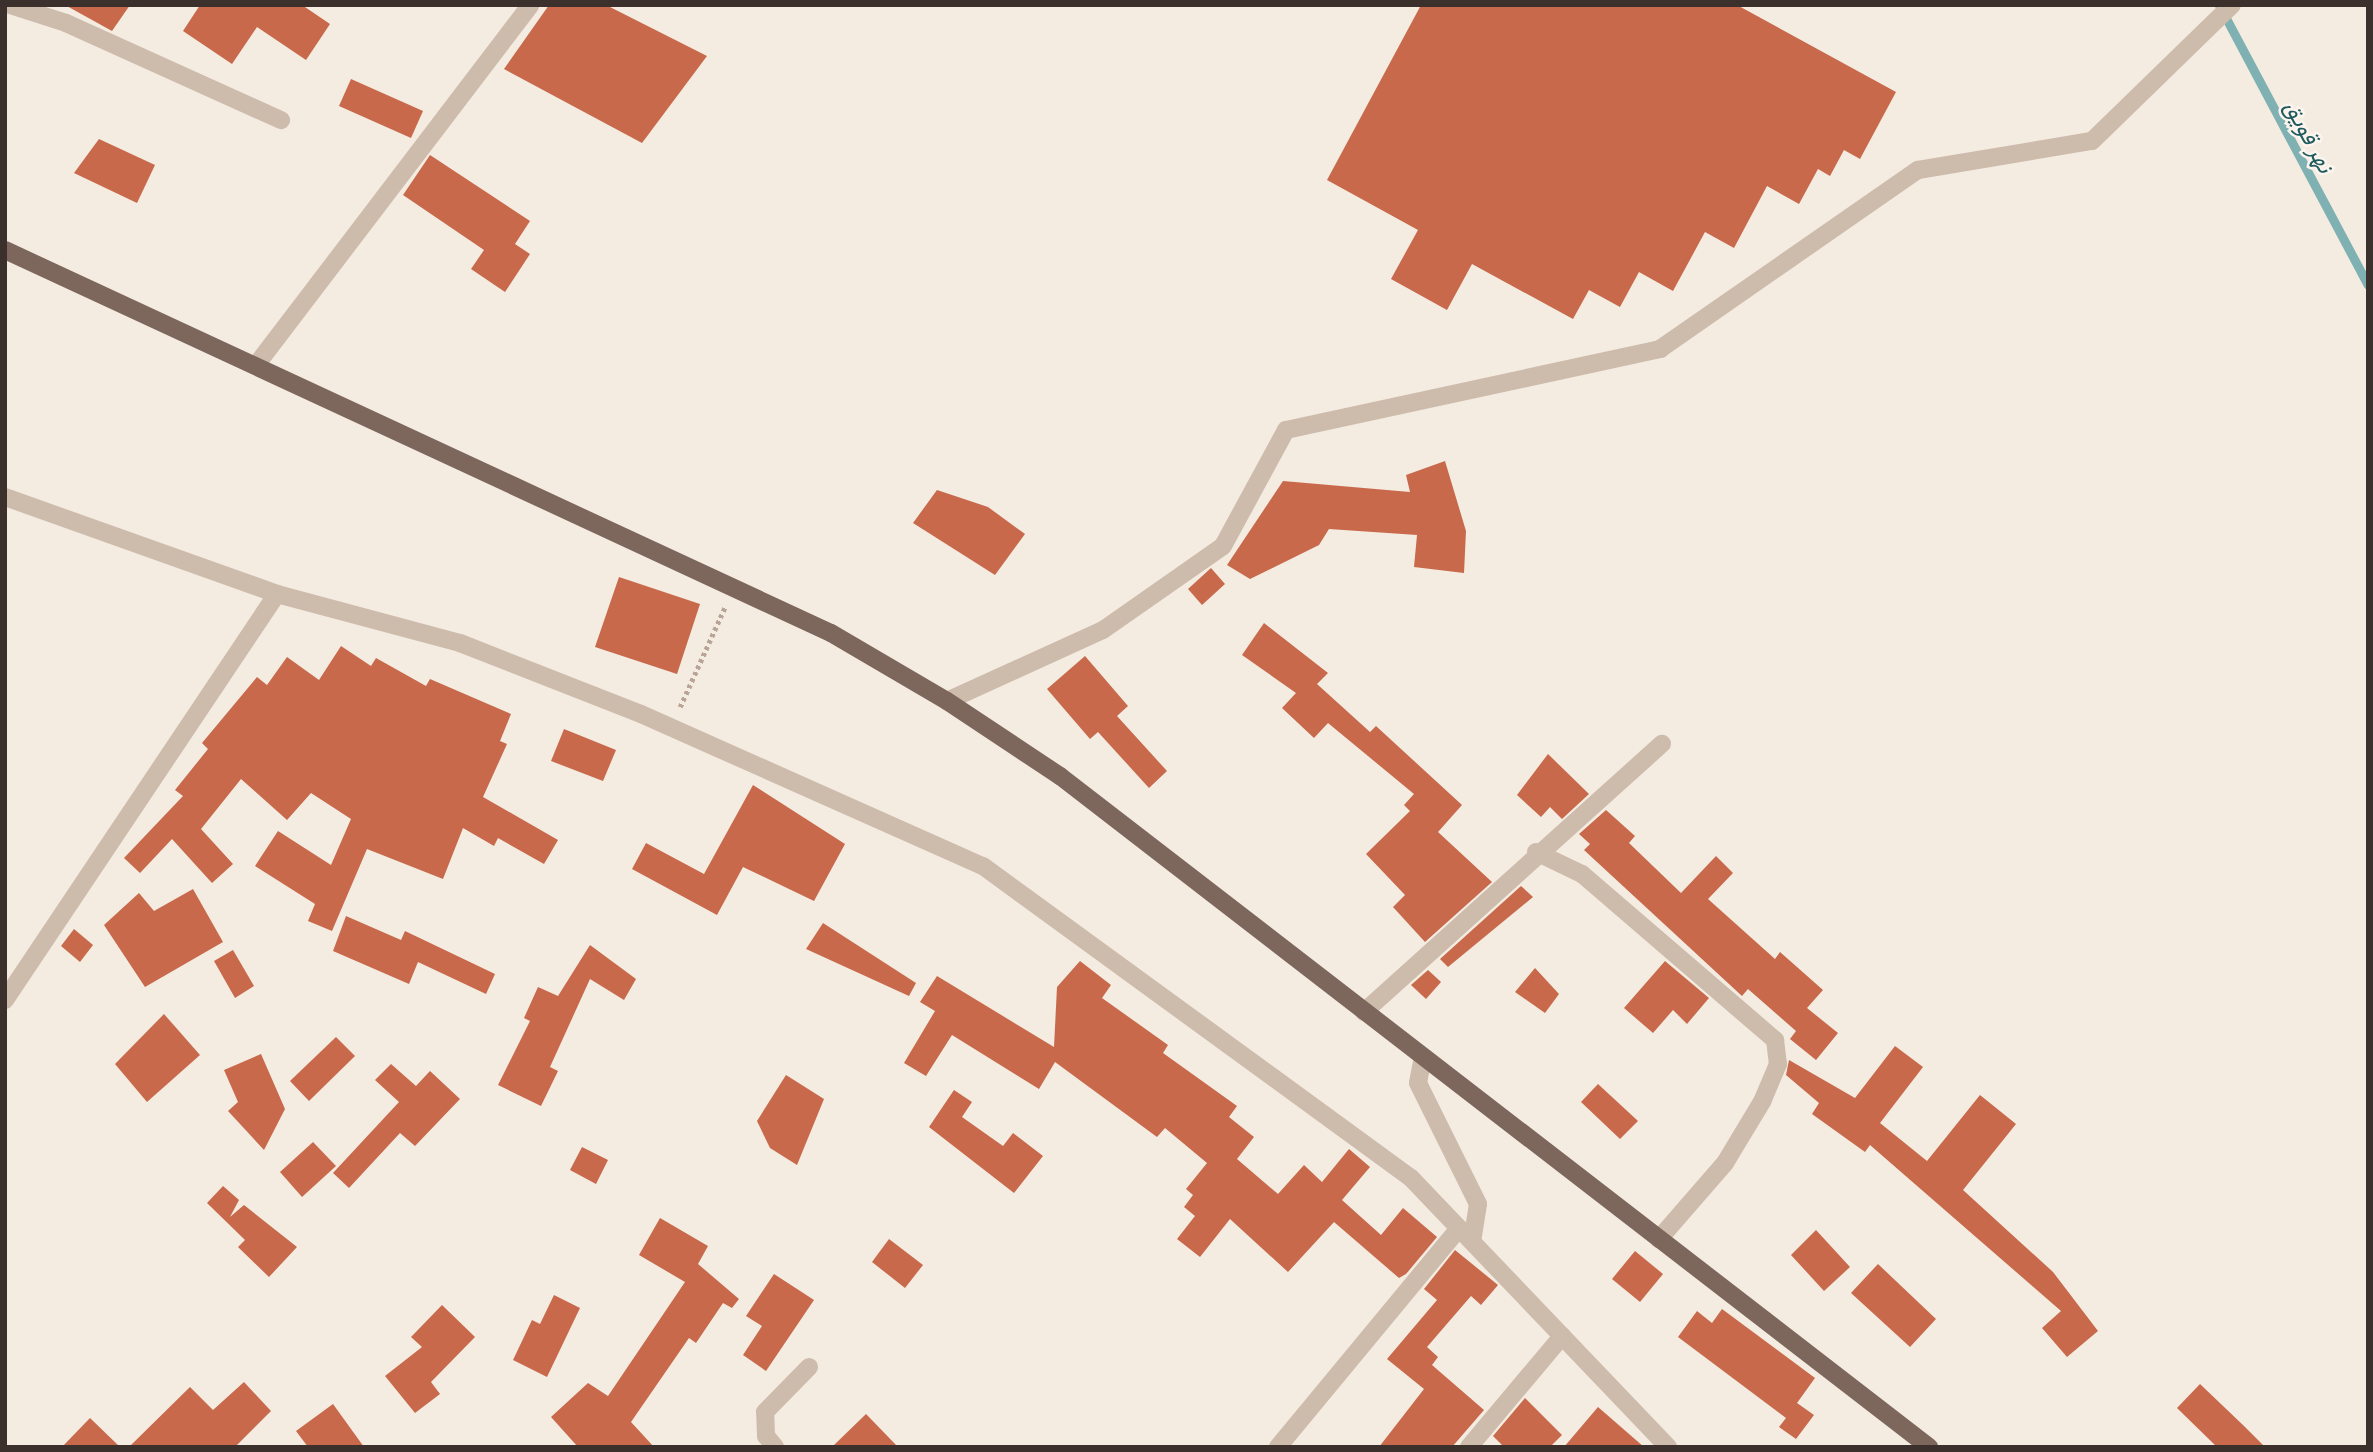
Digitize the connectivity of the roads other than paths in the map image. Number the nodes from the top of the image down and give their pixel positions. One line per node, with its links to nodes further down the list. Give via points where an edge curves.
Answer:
1 (10, 5): 4 (street, via 66,23)
2 (2232, 5): 9 (street, via 2092,141 1919,170 1660,349 1286,430 1223,546 1103,630)
3 (522, 8): 6 (street)
4 (281, 120)
5 (5, 250): 6 (main road)
6 (257, 363): 9 (main road, via 831,633)
7 (5, 497): 8 (street)
8 (277, 594): 12 (street); 15 (street, via 460,643 670,727 983,866 1411,1178)
9 (947, 701): 13 (main road, via 1060,776)
10 (1662, 744): 11 (street)
11 (1536, 852): 13 (street); 16 (street, via 1582,874 1775,1040 1777,1064 1763,1100 1725,1163)
12 (5, 1000)
13 (1364, 1012): 14 (main road)
14 (1423, 1057): 15 (street, via 1418,1083 1478,1204); 16 (main road)
15 (1466, 1235): 17 (street); 20 (street)
16 (1659, 1240): 23 (main road)
17 (1562, 1336): 21 (street); 22 (street)
18 (808, 1367): 19 (street, via 765,1412 766,1436)
19 (775, 1447)
20 (1278, 1447)
21 (1469, 1447)
22 (1668, 1447)
23 (1929, 1447)

